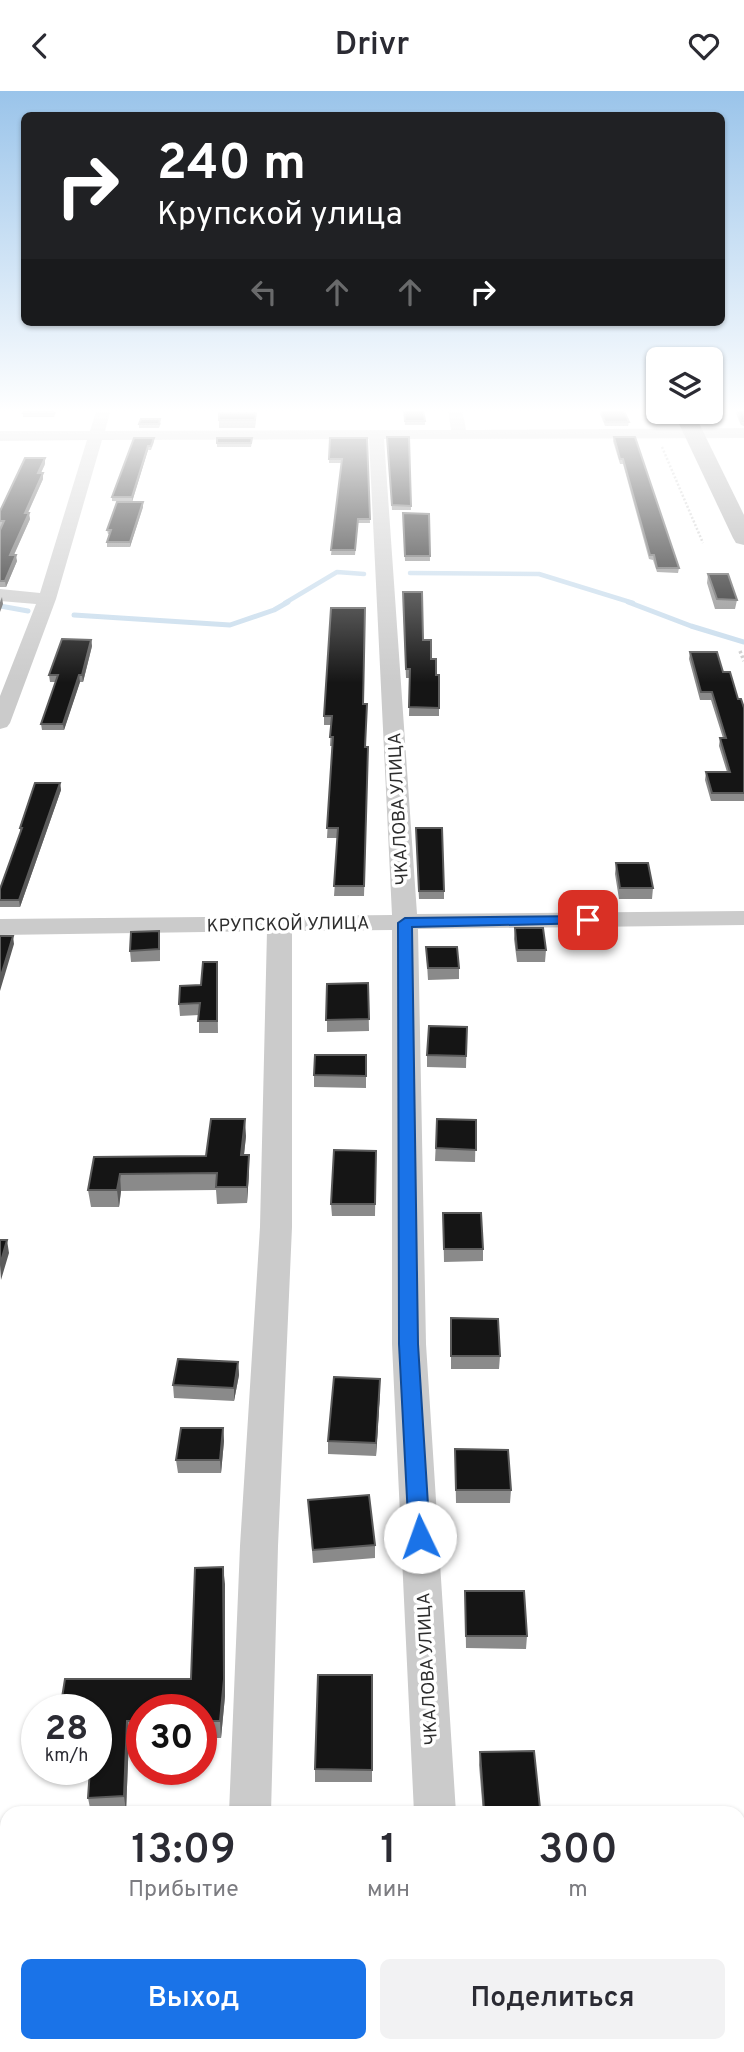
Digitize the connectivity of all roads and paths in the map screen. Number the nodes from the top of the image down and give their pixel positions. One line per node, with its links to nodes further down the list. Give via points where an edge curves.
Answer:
1 (76, 501): 8 (street)
2 (380, 501): 13 (street, ЧКАЛОВА УЛИЦА)
3 (685, 501): 6 (path)
4 (726, 501): 5 (main road)
5 (744, 538)
6 (703, 543)
7 (0, 595): 8 (street)
8 (47, 599): 11 (street)
9 (740, 651): 10 (path)
10 (744, 661)
11 (0, 723)
12 (744, 918): 13 (street, КРУПСКОЙ УЛИЦА)
13 (405, 923): 14 (street, КРУПСКОЙ УЛИЦА); 17 (street, ЧКАЛОВА УЛИЦА, via 409,1344)
14 (280, 924): 15 (street, КРУПСКОЙ УЛИЦА); 16 (street, via 276,1227)
15 (0, 927)
16 (250, 1806)
17 (435, 1806)

